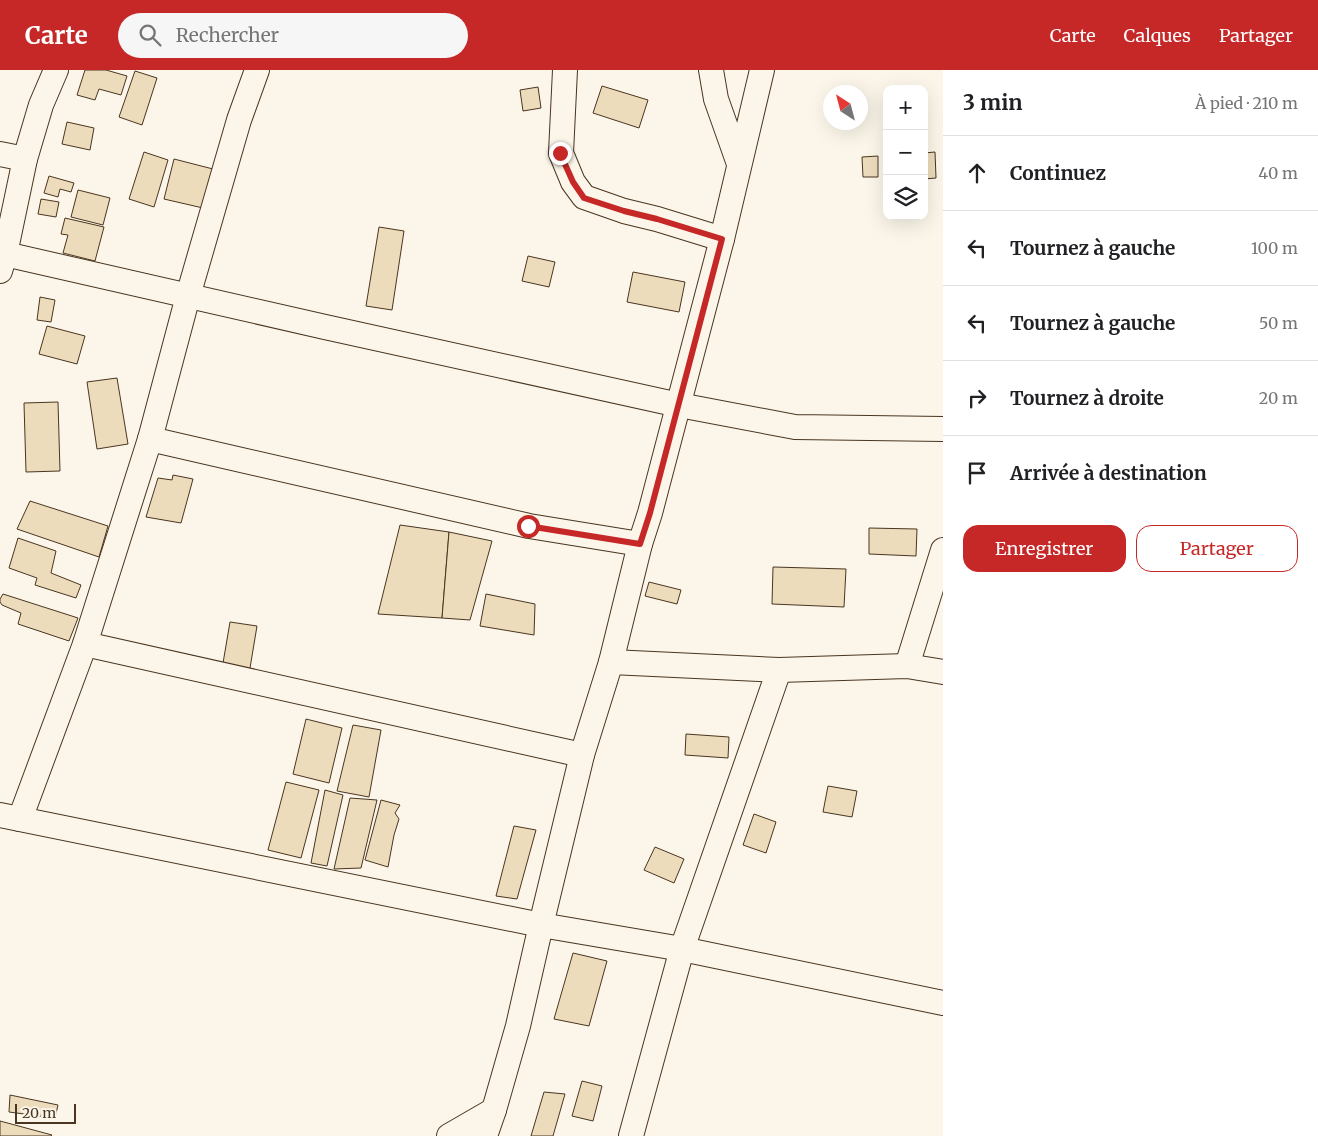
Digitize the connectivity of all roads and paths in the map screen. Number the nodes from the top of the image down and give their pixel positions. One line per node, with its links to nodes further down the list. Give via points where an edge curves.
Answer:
1 (56, 70): 7 (street, via 41,105)
2 (257, 70): 11 (street, via 239,120)
3 (565, 70): 9 (street, via 560,153 584,198)
4 (711, 70): 8 (street, via 716,99)
5 (762, 70): 8 (street)
6 (0, 154): 7 (street)
7 (25, 159): 10 (street)
8 (739, 164): 9 (street)
9 (722, 239): 12 (street)
10 (2, 262): 11 (street)
11 (188, 296): 12 (street); 14 (street)
12 (679, 405): 13 (street, via 796,427); 15 (street)
13 (943, 429)
14 (150, 440): 15 (street, via 528,526); 17 (street)
15 (640, 544): 18 (street)
16 (943, 550): 19 (street)
17 (85, 644): 22 (street); 23 (street)
18 (611, 662): 20 (street); 22 (street)
19 (907, 666): 20 (street); 21 (street)
20 (779, 670): 25 (street)
21 (943, 672)
22 (582, 755): 24 (street)
23 (10, 817): 24 (street)
24 (541, 925): 25 (street); 27 (street, via 518,1026)
25 (682, 949): 26 (street); 30 (street)
26 (943, 1003)
27 (494, 1110): 28 (street); 29 (street)
28 (449, 1136)
29 (484, 1136)
30 (631, 1136)

